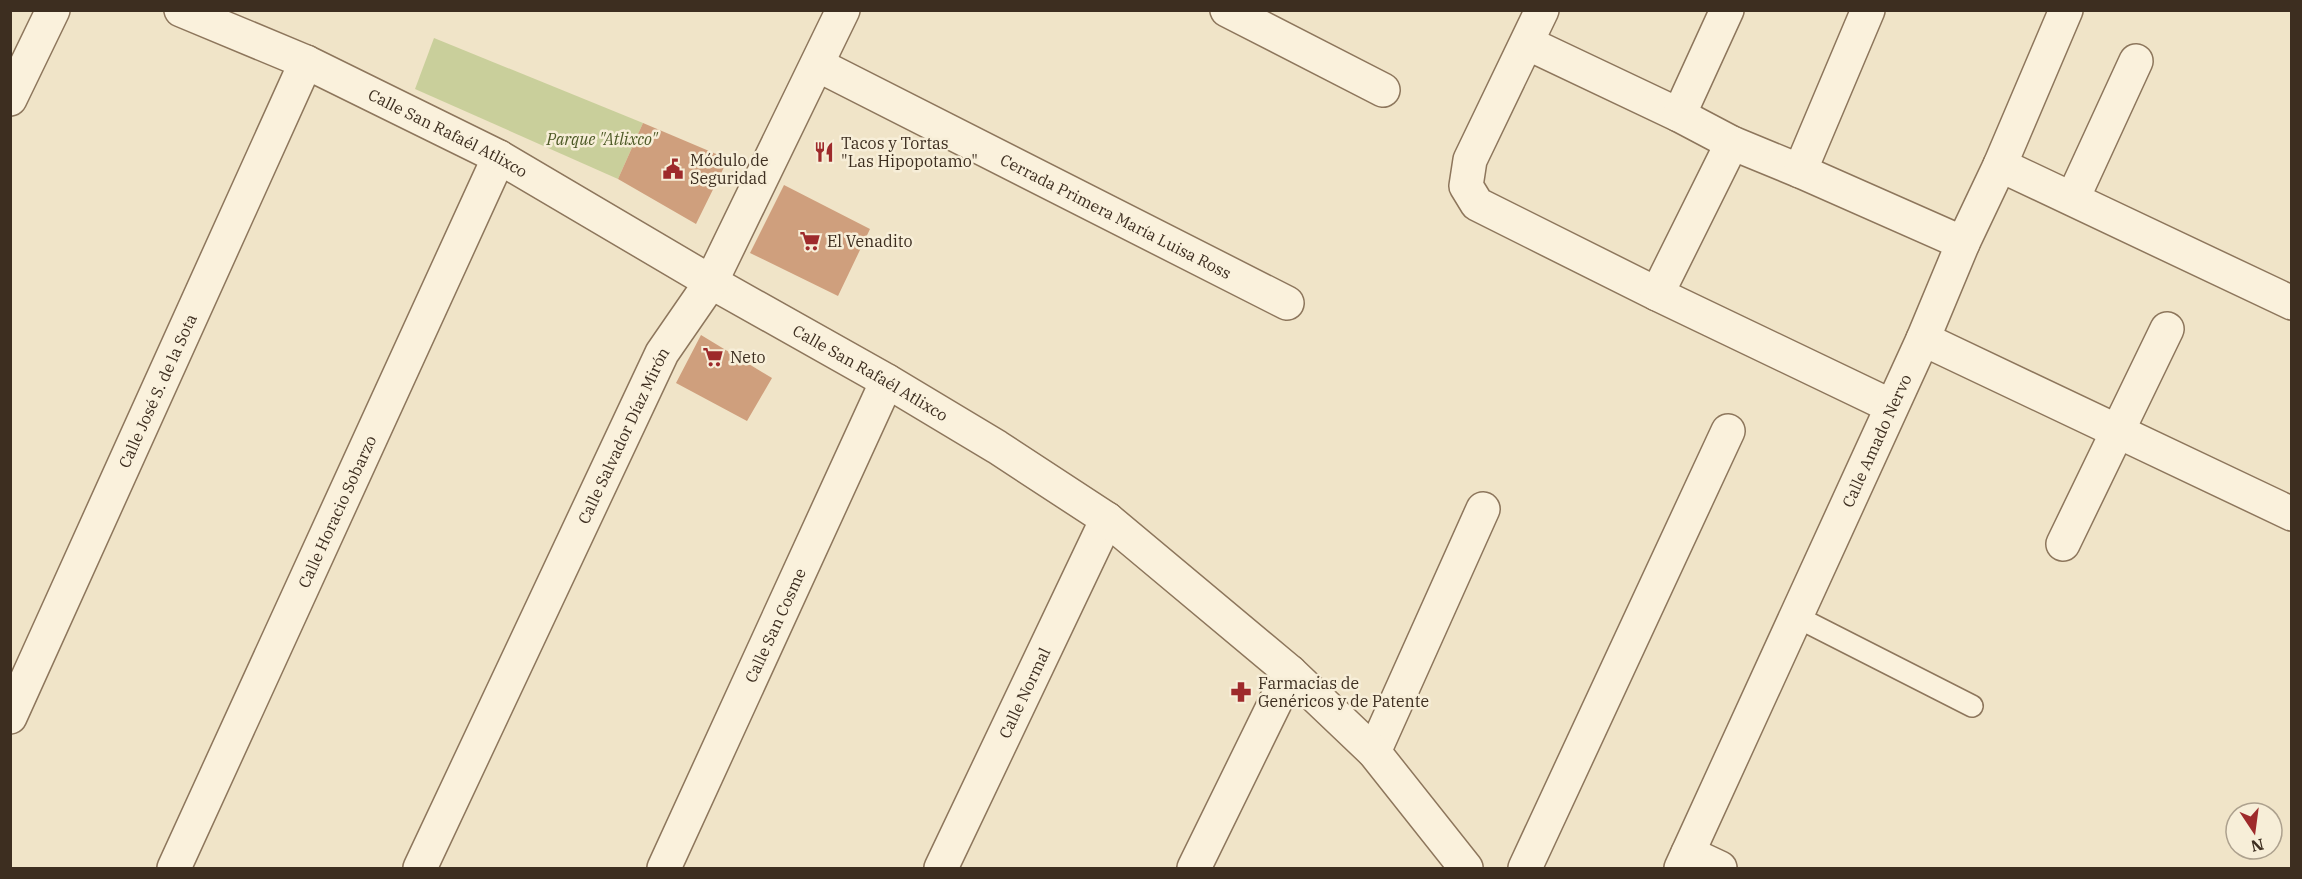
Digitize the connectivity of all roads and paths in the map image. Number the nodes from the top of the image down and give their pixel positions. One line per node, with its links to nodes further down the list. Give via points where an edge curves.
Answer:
1 (53, 10): 14 (street)
2 (181, 10): 11 (street, Calle San Rafaél Atlixco)
3 (843, 10): 12 (street, Calle Salvador Díaz Mirón)
4 (1227, 10): 13 (street)
5 (1542, 10): 9 (street)
6 (1727, 10): 15 (street)
7 (1868, 10): 19 (street)
8 (2066, 10): 18 (street, Calle Amado Nervo)
9 (1527, 43): 15 (street); 23 (street, via 1470,160 1466,186 1477,204)
10 (2136, 61): 20 (street)
11 (306, 62): 17 (street, Calle San Rafaél Atlixco); 39 (street, Calle José S. de la Sota)
12 (819, 65): 22 (street, Calle Salvador Díaz Mirón); 24 (street, Cerrada Primera María Luisa Ross)
13 (1383, 90)
14 (10, 99)
15 (1679, 115): 16 (street)
16 (1732, 143): 19 (street); 23 (street)
17 (499, 157): 22 (street, Calle San Rafaél Atlixco); 43 (street, Calle Horacio Sobarzo)
18 (2000, 165): 20 (street); 21 (street, Calle Amado Nervo)
19 (1800, 171): 21 (street)
20 (2073, 198): 25 (street)
21 (1963, 243): 27 (street, Calle Amado Nervo)
22 (711, 282): 28 (street, Calle San Rafaél Atlixco); 44 (street, Calle Salvador Díaz Mirón, via 662,353)
23 (1657, 294): 29 (street)
24 (1287, 303)
25 (2292, 303)
26 (2167, 330): 31 (street)
27 (1923, 339): 29 (street, Calle Amado Nervo); 31 (street)
28 (887, 381): 34 (street, Calle San Rafaél Atlixco); 45 (street, Calle San Cosme)
29 (1891, 406): 36 (street, Calle Amado Nervo)
30 (1728, 431): 48 (street)
31 (2118, 432): 33 (street); 35 (street)
32 (1483, 508): 40 (street)
33 (2292, 514)
34 (1107, 519): 37 (street, Calle San Rafaél Atlixco); 46 (street, Calle Normal)
35 (2063, 544)
36 (1795, 616): 38 (lane); 41 (street, Calle Amado Nervo)
37 (1290, 672): 40 (street, Calle San Rafaél Atlixco); 47 (street)
38 (1972, 706)
39 (10, 717)
40 (1374, 752): 42 (street, Calle San Rafaél Atlixco)
41 (1685, 861): 49 (street)
42 (1456, 863)
43 (174, 868)
44 (420, 868)
45 (664, 868)
46 (941, 868)
47 (1194, 868)
48 (1525, 868)
49 (1720, 868)

